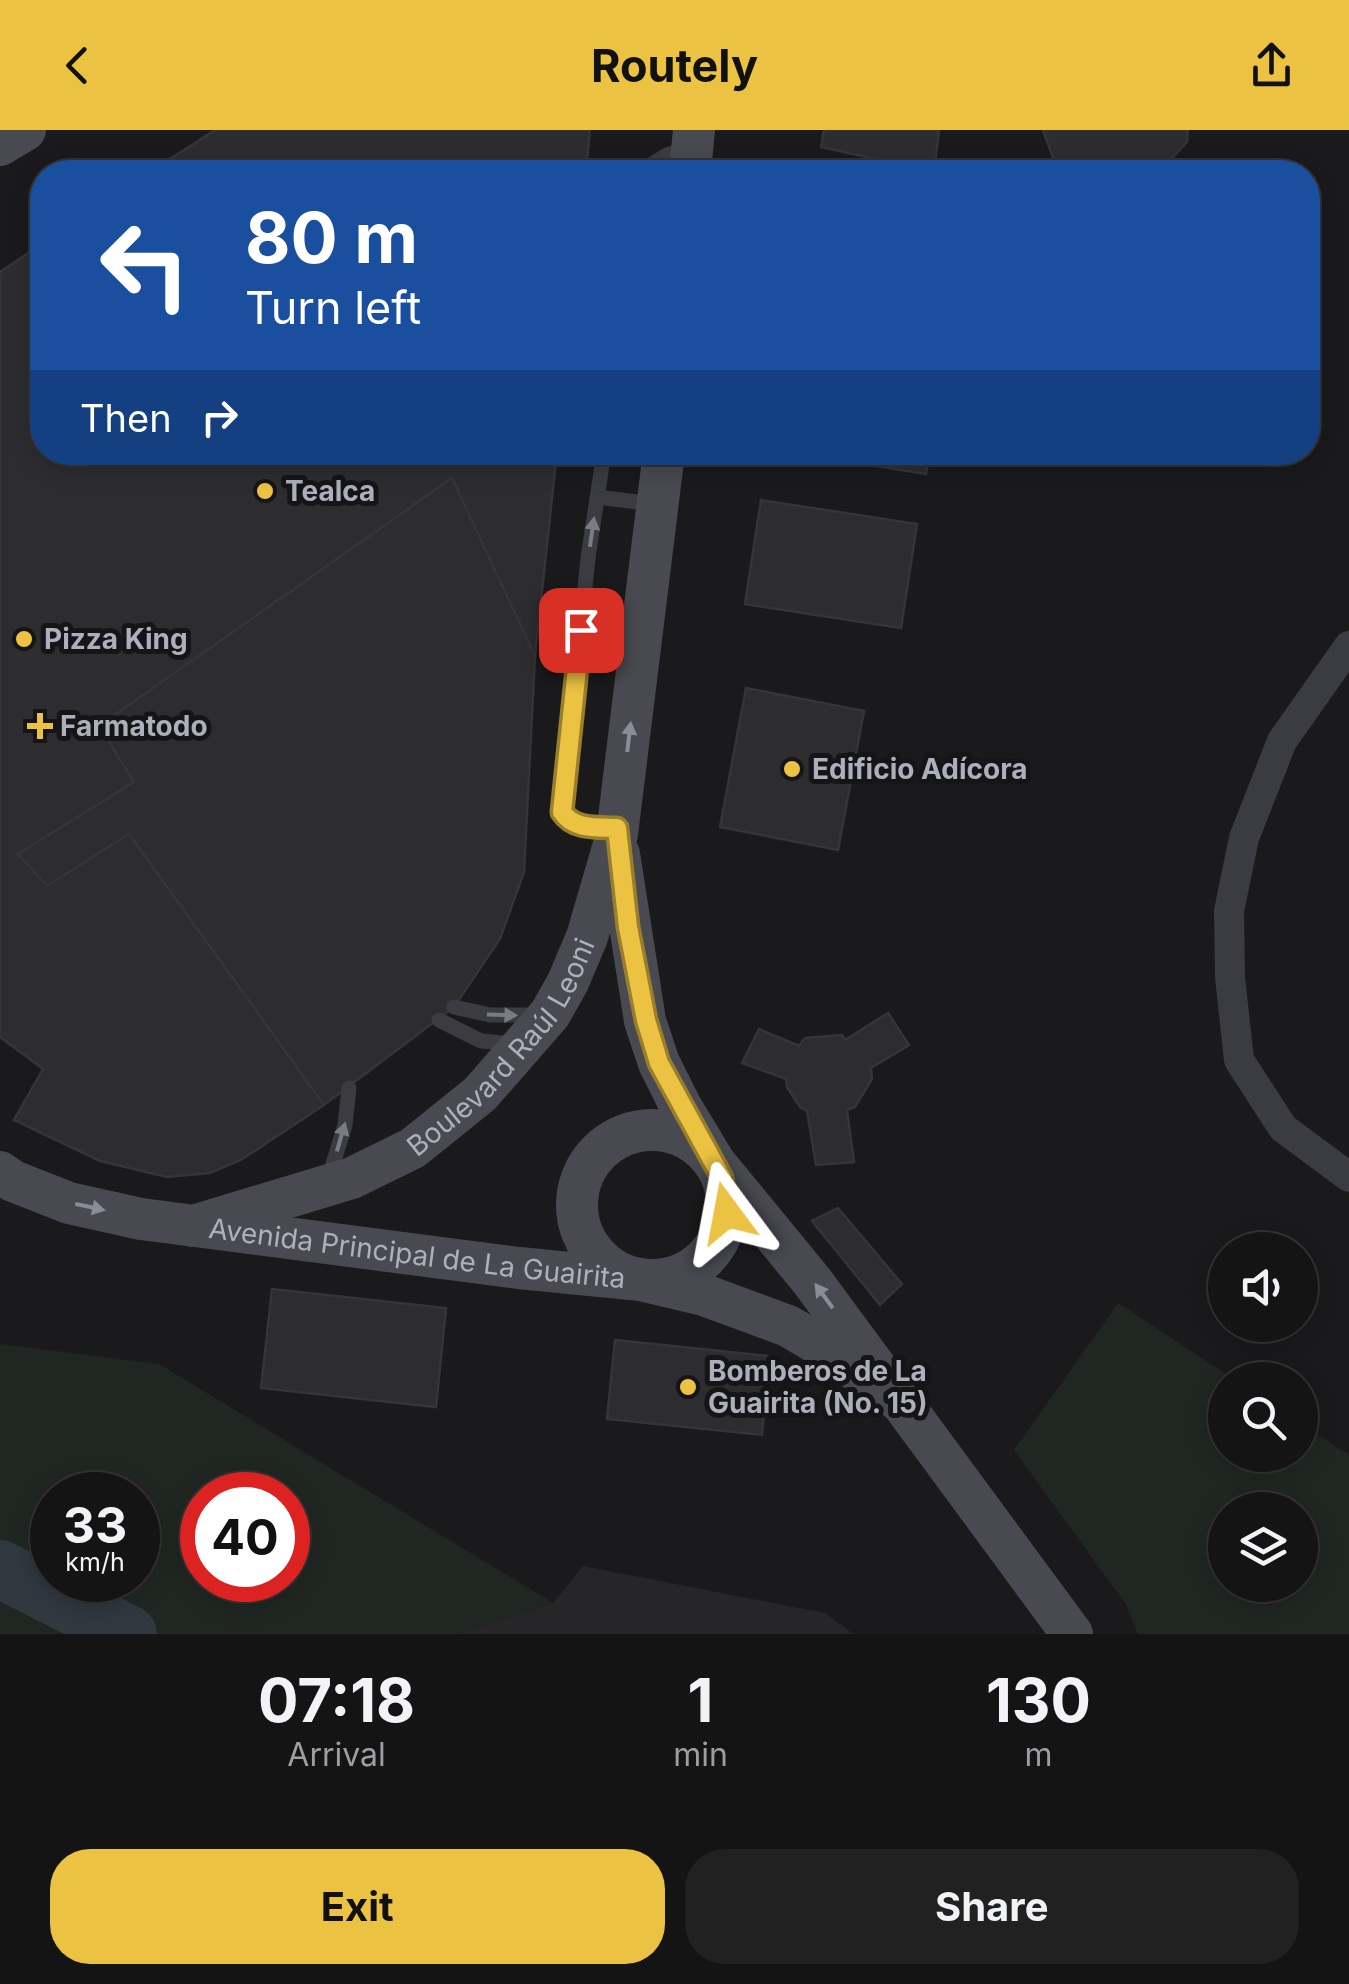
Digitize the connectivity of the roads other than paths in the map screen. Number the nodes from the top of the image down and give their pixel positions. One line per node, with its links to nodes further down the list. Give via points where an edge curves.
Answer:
1 (25, 130): 2 (street)
2 (0, 145)
3 (692, 150): 4 (lane)
4 (659, 160)
5 (602, 465): 7 (lane)
6 (663, 465): 8 (street, Boulevard Raúl Leoni)
7 (597, 497): 8 (lane); 10 (lane, one-way to 7, via 568,821 562,812)
8 (658, 505): 10 (street, Boulevard Raúl Leoni, one-way to 8)
9 (1349, 646): 17 (street, via 1282,741 1244,838 1229,911 1239,1060 1283,1128)
10 (617, 831): 13 (street, Boulevard Raúl Leoni, via 587,937); 15 (street, Avenida Principal de La Guairita, via 646,1020 666,1077)
11 (454, 1007): 13 (lane, one-way to 13)
12 (439, 1020): 13 (lane, via 481,1040)
13 (538, 1029): 18 (street, Boulevard Raúl Leoni, via 480,1094 413,1148)
14 (349, 1088): 18 (lane, one-way to 14)
15 (715, 1163): 20 (street, Avenida Principal de La Guairita, via 727,1196 715,1246 675,1276); 20 (street, Avenida Principal de La Guairita, via 689,1140 656,1130 622,1136 594,1157 579,1188 580,1222 595,1253); 21 (street, Avenida Principal de La Guairita, one-way to 15)
16 (0, 1172): 19 (street, Boulevard Raúl Leoni, one-way to 19, via 69,1203)
17 (1349, 1177)
18 (326, 1186): 19 (street, Boulevard Raúl Leoni)
19 (193, 1226): 20 (street, Avenida Principal de La Guairita)
20 (641, 1280): 21 (street, Avenida Principal de La Guairita, via 704,1294 788,1326)
21 (902, 1403): 22 (street, Avenida Principal de La Guairita)
22 (1072, 1634)

